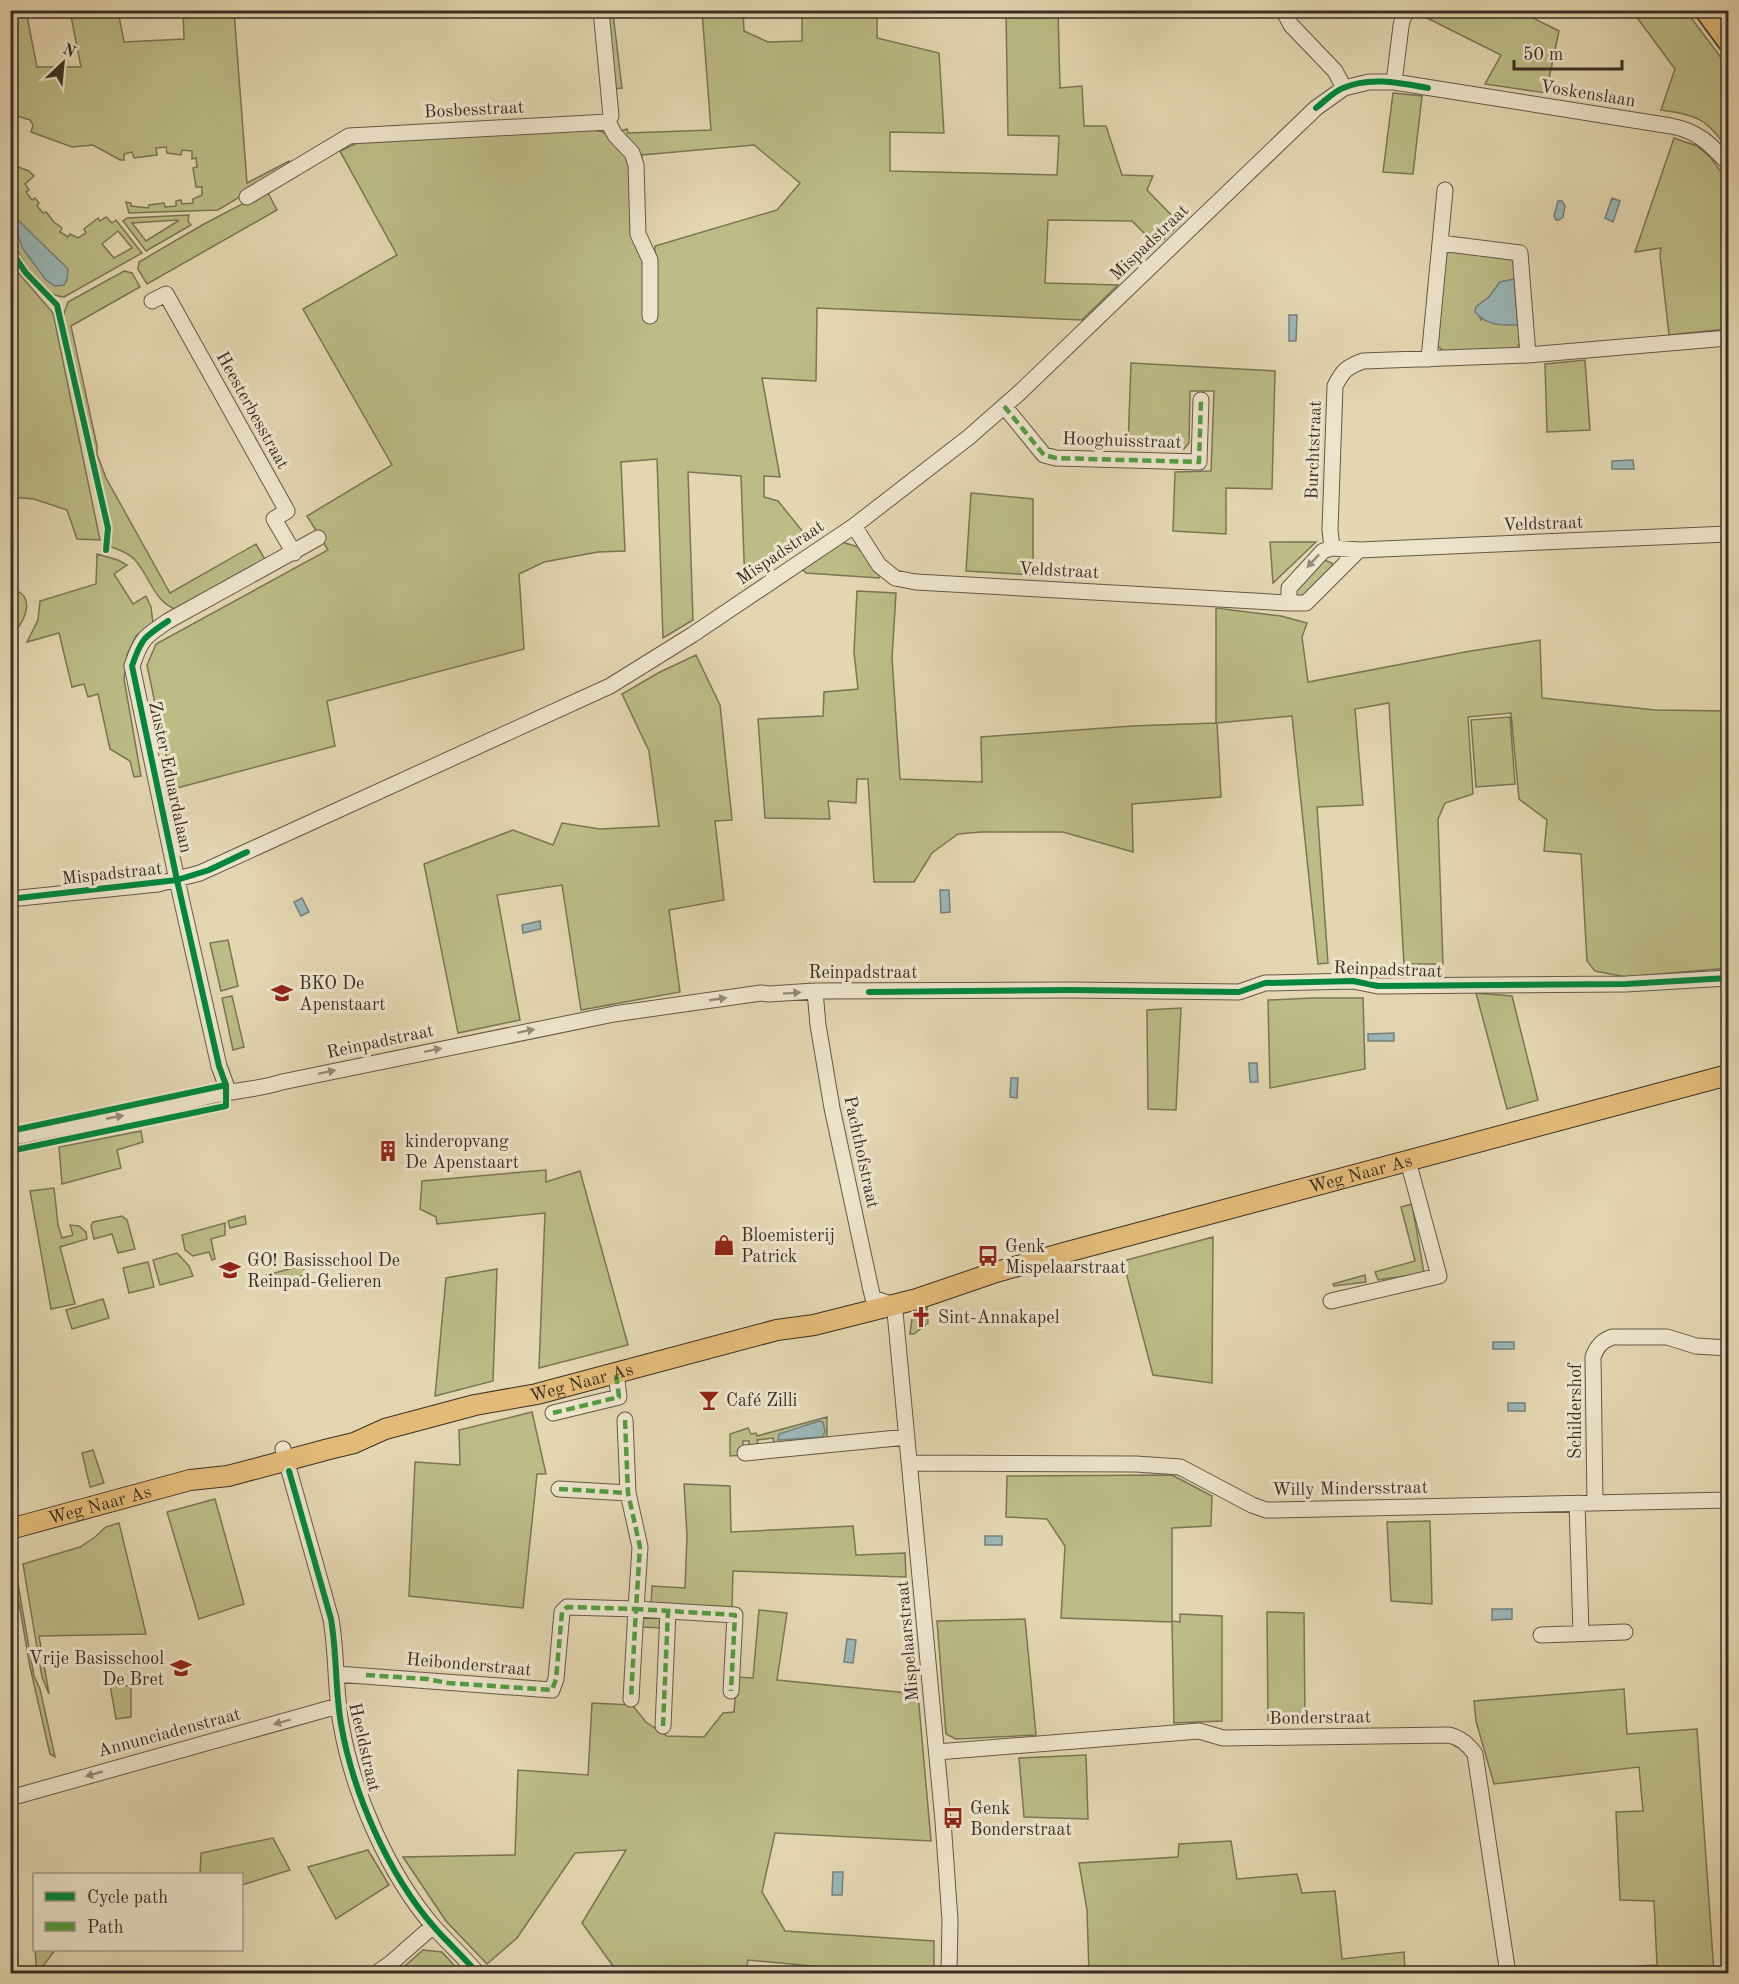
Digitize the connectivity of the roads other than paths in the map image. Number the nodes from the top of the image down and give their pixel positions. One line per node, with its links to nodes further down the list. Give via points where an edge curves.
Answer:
1 (601, 10): 8 (street, via 611,116)
2 (1283, 10): 7 (street, via 1291,25 1335,71)
3 (1409, 10): 6 (street, via 1401,26)
4 (1706, 10): 5 (highway)
5 (1728, 40)
6 (1394, 82): 7 (street, Mispadstraat); 9 (street, Voskenslaan, via 1688,129 1710,143)
7 (1344, 88): 19 (street, Mispadstraat, via 1316,108)
8 (608, 122): 11 (street, Bosbesstraat, via 349,136); 14 (street, via 632,153 636,165 638,234 650,260)
9 (1728, 163)
10 (1445, 190): 12 (street)
11 (247, 197)
12 (1440, 243): 16 (street, via 1520,253); 17 (street)
13 (152, 301): 25 (street, Heesterbesstraat, via 166,294 287,511 274,519)
14 (650, 316)
15 (1728, 338): 16 (street, Burchtstraat)
16 (1528, 356): 17 (street, Burchtstraat)
17 (1429, 359): 23 (street, Burchtstraat, via 1363,361 1348,366 1340,376 1335,386)
18 (1201, 400): 19 (street, Hooghuisstraat, via 1199,462 1044,455)
19 (1004, 406): 20 (street, Mispadstraat)
20 (854, 526): 26 (street, Veldstraat, via 879,565 896,578 916,582); 27 (street, Mispadstraat, via 610,686 209,870)
21 (1728, 534): 24 (street, Veldstraat)
22 (318, 538): 25 (street, Zuster Eduardalaan)
23 (1332, 548): 24 (street, Veldstraat); 26 (street, one-way to 26, via 1323,551 1289,588)
24 (1359, 550): 26 (street, Veldstraat, via 1306,603)
25 (294, 553): 27 (street, Zuster Eduardalaan, via 168,621 146,636 138,647 132,666)
26 (1289, 603)
27 (177, 880): 28 (street, Mispadstraat); 32 (street, Zuster Eduardalaan)
28 (10, 899)
29 (1728, 978): 30 (street, Reinpadstraat, via 1614,985 1378,986 1353,981 1265,982 1239,992)
30 (815, 991): 32 (street, Reinpadstraat, one-way to 30, via 614,1014 760,993); 36 (street, Pachthofstraat, via 832,1108)
31 (1728, 1075): 34 (main road, Weg Naar As)
32 (226, 1093): 33 (street, Reinpadstraat, one-way to 32)
33 (10, 1138)
34 (1407, 1161): 35 (main road, Weg Naar As); 37 (street, via 1439,1276)
35 (993, 1273): 36 (main road, Weg Naar As, via 930,1282); 38 (main road, Weg Naar As)
36 (873, 1298): 38 (street); 39 (main road, Weg Naar As, via 812,1314)
37 (1331, 1300)
38 (894, 1305): 39 (main road, Weg Naar As); 44 (street, Mispelaarstraat)
39 (777, 1330): 41 (main road, Weg Naar As)
40 (1728, 1348): 52 (street, Schildershof, via 1696,1346 1667,1337 1612,1337 1596,1347)
41 (616, 1373): 42 (street, via 618,1397); 46 (main road, Weg Naar As, via 385,1429 350,1431)
42 (553, 1413)
43 (625, 1420): 49 (street)
44 (907, 1437): 45 (street); 47 (street, Mispelaarstraat)
45 (746, 1453)
46 (284, 1455): 53 (main road, Weg Naar As, via 224,1464 190,1480); 59 (street, Heeldstraat, via 331,1619)
47 (910, 1463): 51 (street, Willy Mindersstraat, via 1180,1467 1266,1510); 64 (street, Mispelaarstraat)
48 (559, 1489): 49 (street)
49 (628, 1493): 54 (street, via 640,1547)
50 (1728, 1500): 52 (street, Willy Mindersstraat)
51 (1577, 1503): 52 (street, Willy Mindersstraat); 57 (street)
52 (1595, 1503)
53 (10, 1529)
54 (636, 1609): 55 (street); 59 (street, Heibonderstraat, via 567,1607 562,1612 552,1690); 61 (street)
55 (668, 1611): 60 (street, via 735,1615); 63 (street)
56 (1625, 1632): 57 (street)
57 (1581, 1633): 58 (street)
58 (1541, 1635)
59 (337, 1674): 62 (street, Heeldstraat)
60 (731, 1691)
61 (631, 1699)
62 (338, 1706): 65 (street, Annunciadenstraat, one-way to 65); 66 (street, Heeldstraat, via 350,1763 374,1830 403,1883)
63 (663, 1726)
64 (937, 1752): 69 (street, Mispelaarstraat, via 951,1920); 70 (street, Bonderstraat, via 1199,1731 1223,1738 1458,1738 1475,1754)
65 (10, 1798)
66 (433, 1926): 67 (street); 68 (street, Heeldstraat)
67 (375, 1974)
68 (478, 1974)
69 (949, 1974)
70 (1508, 1974)

